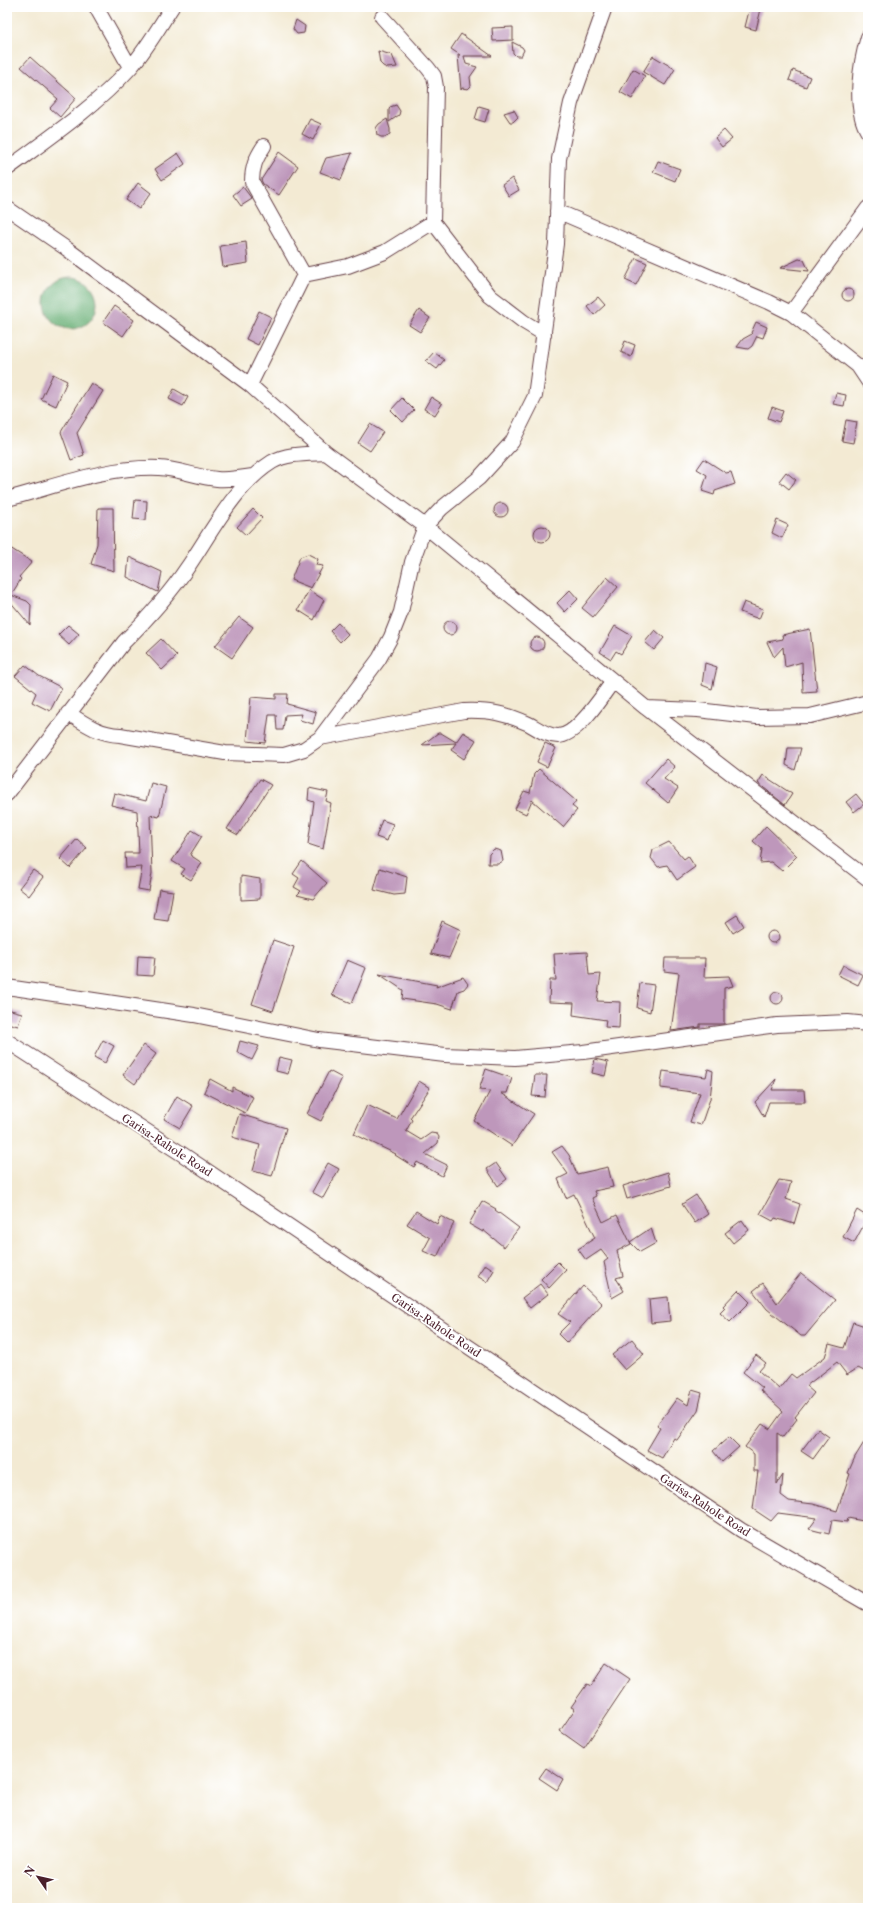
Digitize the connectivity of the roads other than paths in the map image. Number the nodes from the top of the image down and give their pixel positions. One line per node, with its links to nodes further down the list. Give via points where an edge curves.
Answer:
1 (96, 7): 6 (street)
2 (172, 7): 6 (street)
3 (605, 7): 12 (street, via 571,103 559,159)
4 (382, 17): 13 (street, via 434,76 436,87)
5 (868, 37): 7 (street, via 859,91 860,112)
6 (130, 68): 9 (street, via 58,132)
7 (868, 132)
8 (264, 146): 14 (street, via 252,171 252,182)
9 (7, 169)
10 (7, 208): 18 (street, via 67,249)
11 (868, 208): 15 (street)
12 (557, 211): 15 (street); 16 (street, via 556,244)
13 (433, 222): 14 (street, via 385,252 348,266); 16 (street, via 490,296)
14 (304, 275): 18 (street)
15 (791, 314): 17 (street, via 858,366)
16 (544, 334): 22 (street, via 535,396 512,442 479,478 442,508)
17 (868, 381)
18 (250, 385): 19 (street)
19 (326, 453): 20 (street, via 289,456 273,461); 22 (street)
20 (253, 476): 21 (street, via 215,479 160,468 128,469 94,475); 26 (street, via 231,503 186,570)
21 (7, 499)
22 (425, 526): 23 (street); 27 (street, via 412,562 401,612 391,637 379,659)
23 (613, 681): 25 (street); 27 (street, via 584,720 559,736 544,733 505,714 484,710 464,711)
24 (868, 702): 25 (street, via 810,716 757,717 698,710)
25 (646, 708): 29 (street)
26 (68, 713): 27 (street, via 93,729 107,734 225,754 284,755 304,749); 28 (street)
27 (320, 738)
28 (7, 794)
29 (868, 879)
30 (7, 987): 31 (street, via 194,1015 319,1040 445,1056 515,1058 583,1052 777,1025 848,1022)
31 (868, 1024)
32 (7, 1040): 33 (street, Garisa-Rahole Road, via 182,1154 741,1530)
33 (868, 1604)

